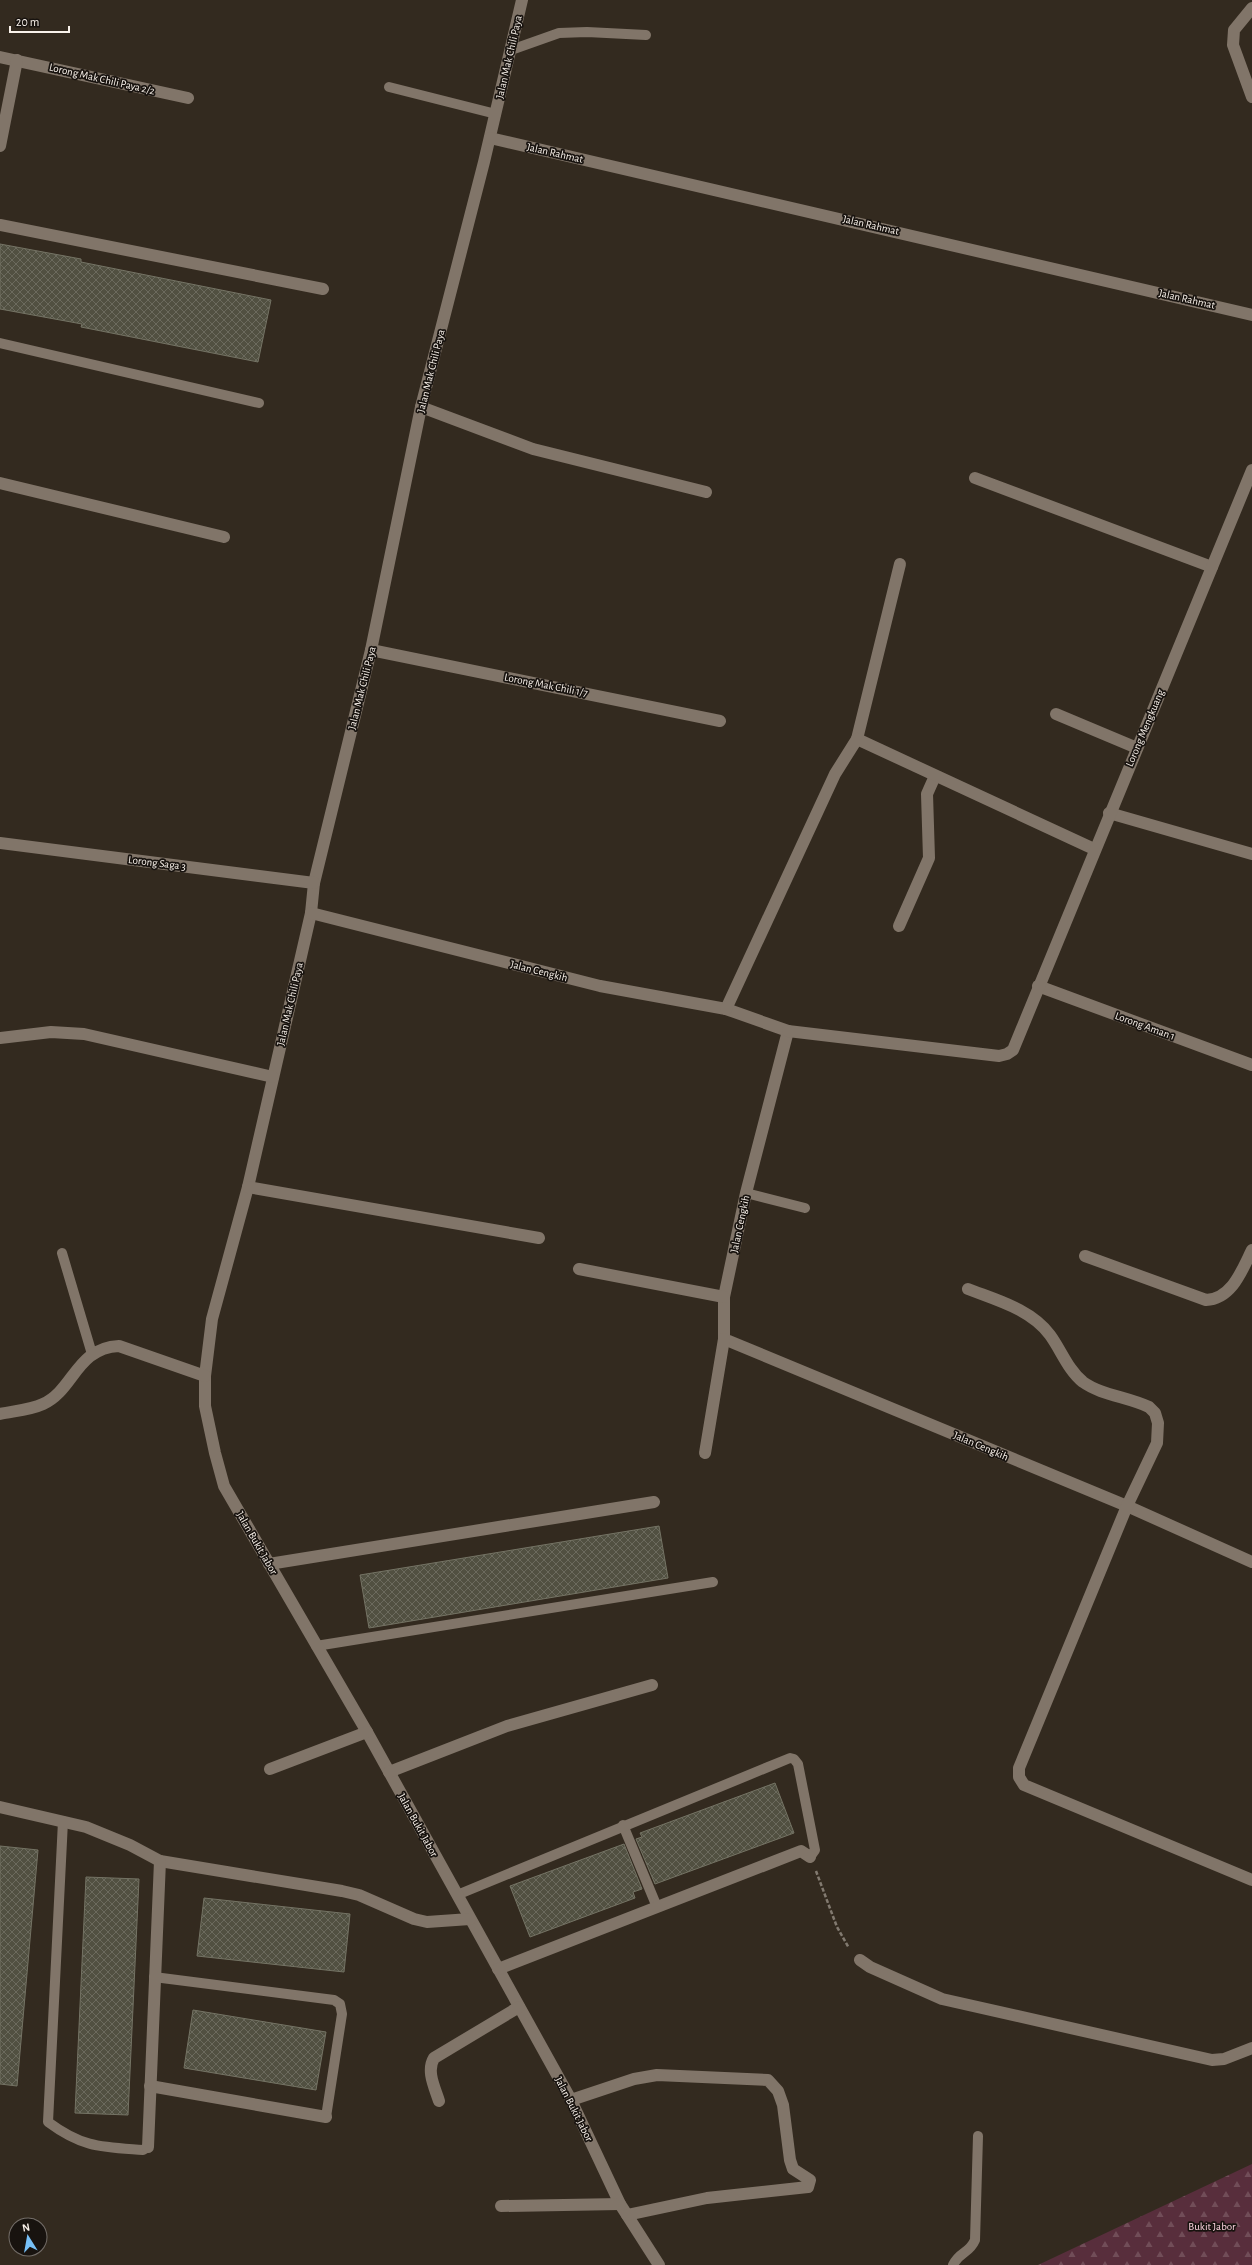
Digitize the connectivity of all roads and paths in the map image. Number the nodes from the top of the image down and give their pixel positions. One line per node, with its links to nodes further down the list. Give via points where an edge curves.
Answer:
1 (522, 0): 4 (street, Jalan Mak Chili Paya)
2 (1252, 8): 8 (street, via 1234,30 1232,45)
3 (646, 35): 4 (lane, via 559,33)
4 (511, 50): 10 (street, Jalan Mak Chili Paya)
5 (0, 57): 6 (street, Lorong Mak Chili Paya 2/2)
6 (17, 60): 9 (street, Lorong Mak Chili Paya 2/2); 12 (street)
7 (389, 87): 10 (lane)
8 (1252, 97)
9 (188, 98)
10 (496, 114): 11 (street, Jalan Mak Chili Paya)
11 (490, 138): 15 (street, Jalan Rahmat); 18 (street, Jalan Mak Chili Paya)
12 (0, 146)
13 (0, 225): 14 (street)
14 (323, 290)
15 (1252, 315)
16 (0, 343): 17 (lane)
17 (258, 403)
18 (421, 407): 22 (street, via 533,449); 26 (street, Jalan Mak Chili Paya)
19 (1252, 470): 25 (street, Lorong Mengkuang)
20 (975, 478): 25 (street)
21 (0, 483): 23 (street)
22 (706, 492)
23 (224, 537)
24 (900, 564): 29 (street)
25 (1212, 567): 30 (street, Lorong Mengkuang)
26 (371, 650): 28 (street, Lorong Mak Chili 1/7); 36 (street, Jalan Mak Chili Paya)
27 (1056, 714): 30 (street)
28 (720, 721)
29 (857, 739): 31 (street); 40 (street, via 835,774)
30 (1137, 748): 32 (street, Lorong Mengkuang)
31 (935, 776): 34 (street); 38 (street, via 927,794 929,858)
32 (1110, 813): 34 (street, Lorong Mengkuang); 35 (street)
33 (0, 842): 36 (street, Lorong Saga 3)
34 (1094, 850): 39 (street, Lorong Mengkuang)
35 (1252, 854)
36 (314, 883): 37 (street, Jalan Mak Chili Paya)
37 (311, 913): 40 (street, Jalan Cengkih, via 600,986); 44 (street, Jalan Mak Chili Paya)
38 (899, 926)
39 (1038, 986): 41 (street, Lorong Mengkuang, via 1013,1050 999,1056); 43 (street, Lorong Aman 1)
40 (726, 1009): 41 (street, Jalan Cengkih)
41 (788, 1031): 46 (street, Jalan Cengkih)
42 (0, 1038): 44 (street, via 51,1032 84,1034)
43 (1252, 1065)
44 (273, 1077): 45 (street, Jalan Mak Chili Paya)
45 (248, 1188): 48 (street); 57 (street, Jalan Mak Chili Paya, via 212,1319)
46 (746, 1193): 47 (lane); 54 (street, Jalan Cengkih)
47 (805, 1208)
48 (539, 1238)
49 (62, 1253): 56 (lane)
50 (1085, 1256): 51 (street, via 1206,1300 1220,1298 1230,1290)
51 (1250, 1257)
52 (579, 1269): 54 (street)
53 (968, 1289): 61 (street, via 1015,1307 1035,1320 1049,1333 1074,1373 1093,1388 1135,1400 1155,1413 1159,1428 1157,1443)
54 (724, 1297): 55 (street, Jalan Cengkih)
55 (724, 1339): 59 (street); 61 (street, Jalan Cengkih)
56 (92, 1354): 57 (street, via 107,1346 119,1346); 58 (street, via 52,1398 43,1404)
57 (205, 1376): 63 (street, Jalan Bukit Jabor, via 205,1406 224,1486)
58 (0, 1414)
59 (705, 1453)
60 (654, 1502): 63 (street)
61 (1127, 1506): 62 (street, Jalan Cengkih); 75 (street, via 1019,1768 1019,1777 1024,1785)
62 (1252, 1562)
63 (269, 1564): 65 (street, Jalan Bukit Jabor)
64 (713, 1582): 65 (lane)
65 (316, 1646): 67 (street, Jalan Bukit Jabor)
66 (652, 1685): 69 (street, via 506,1726)
67 (367, 1732): 68 (street); 69 (street, Jalan Bukit Jabor)
68 (270, 1769)
69 (389, 1772): 76 (street, Jalan Bukit Jabor)
70 (0, 1807): 71 (street)
71 (63, 1821): 74 (street, via 111,1836); 89 (lane, via 48,2122 67,2136 98,2147 143,2150)
72 (623, 1825): 73 (lane, via 794,1758 798,1764 815,1850); 76 (lane); 77 (lane)
73 (810, 1857): 77 (street, via 801,1851); 79 (path, via 843,1941)
74 (160, 1862): 78 (street, via 342,1891 359,1895 402,1915 426,1922); 81 (street)
75 (1252, 1880)
76 (457, 1895): 78 (street, Jalan Bukit Jabor)
77 (657, 1907): 80 (street)
78 (470, 1919): 80 (street, Jalan Bukit Jabor)
79 (860, 1960): 83 (street, via 870,1967 942,1999 1212,2060 1224,2059)
80 (498, 1969): 82 (street, Jalan Bukit Jabor)
81 (154, 1977): 84 (street); 87 (lane, via 334,2000 340,2004 342,2014)
82 (519, 2007): 85 (street, Jalan Bukit Jabor); 86 (street, via 434,2058 430,2064 430,2072)
83 (1252, 2048)
84 (150, 2086): 87 (street); 89 (street)
85 (571, 2100): 90 (street, Jalan Bukit Jabor); 92 (street, via 634,2079 657,2075 768,2080 778,2091 783,2105 790,2160 793,2169 810,2180 808,2187 707,2198)
86 (439, 2101)
87 (326, 2117)
88 (978, 2136): 94 (lane, via 975,2240 972,2248 958,2256)
89 (148, 2147)
90 (620, 2204): 91 (street); 92 (street, Jalan Bukit Jabor)
91 (501, 2206)
92 (627, 2215): 93 (street, Jalan Bukit Jabor)
93 (659, 2265)
94 (953, 2265)

